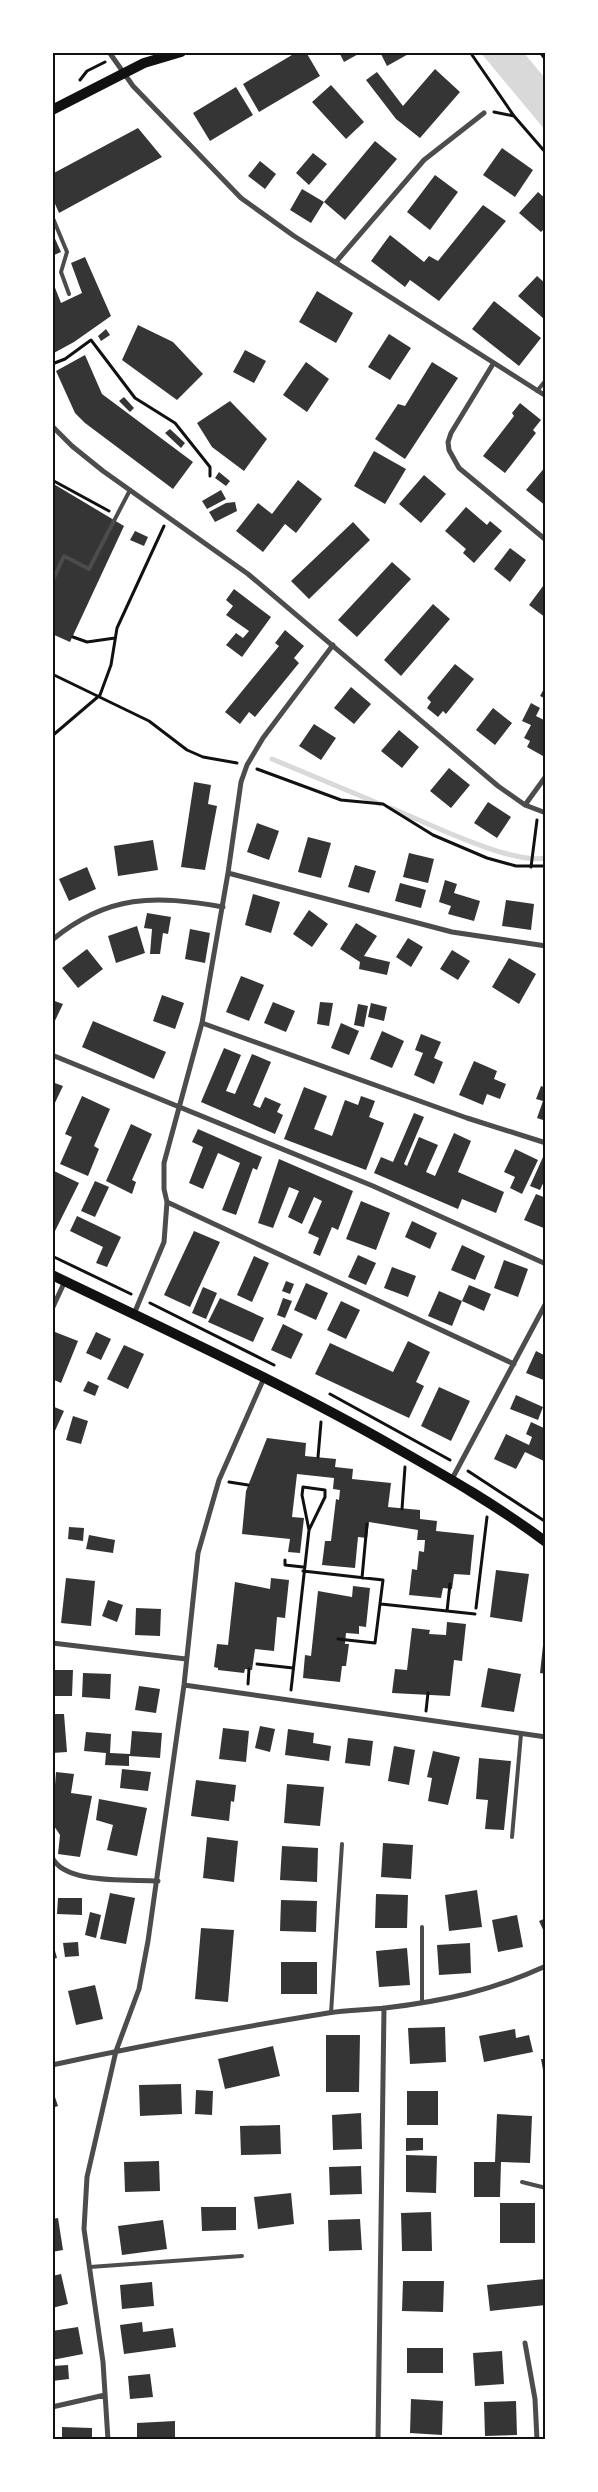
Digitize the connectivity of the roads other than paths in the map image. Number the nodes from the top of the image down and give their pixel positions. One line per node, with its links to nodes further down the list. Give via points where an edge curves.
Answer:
1 (109, 52): 5 (street)
2 (154, 52): 4 (main road)
3 (180, 52): 4 (main road)
4 (144, 63): 5 (main road)
5 (123, 74): 6 (main road); 9 (street, via 241,198)
6 (52, 110)
7 (484, 113): 9 (street, via 424,160)
8 (52, 216): 10 (lane, via 67,252 61,272)
9 (336, 262): 11 (street)
10 (69, 294)
11 (493, 364): 13 (street); 17 (street, via 452,433 449,450 459,468)
12 (546, 380): 13 (lane)
13 (537, 391): 14 (street)
14 (546, 396)
15 (52, 426): 16 (street, via 85,457)
16 (130, 490): 18 (lane, via 89,569 64,556); 19 (street, via 248,574)
17 (546, 540)
18 (52, 582)
19 (333, 645): 21 (street, via 498,786); 23 (street, via 263,738 247,765 237,803)
20 (546, 776): 21 (street)
21 (525, 805): 22 (street)
22 (546, 813)
23 (228, 873): 24 (street); 26 (street, via 452,932)
24 (222, 907): 25 (street, via 149,899 110,906 80,919); 27 (street)
25 (52, 940)
26 (546, 946)
27 (202, 1023): 29 (street); 30 (street)
28 (52, 1055): 29 (street)
29 (180, 1106): 31 (street, via 164,1163); 32 (street, via 373,1186)
30 (546, 1143)
31 (166, 1202): 37 (street, via 164,1242); 38 (street)
32 (546, 1264)
33 (52, 1274): 34 (main road)
34 (65, 1281): 36 (street); 37 (main road)
35 (546, 1303): 38 (street)
36 (52, 1308)
37 (134, 1314): 39 (main road)
38 (514, 1364): 40 (street)
39 (264, 1377): 40 (main road); 43 (street, via 219,1480 198,1553)
40 (452, 1479): 41 (main road, via 500,1508)
41 (546, 1542)
42 (52, 1643): 43 (street)
43 (186, 1658): 44 (street)
44 (184, 1685): 45 (street); 50 (street)
45 (521, 1734): 46 (street); 47 (lane)
46 (546, 1737)
47 (512, 1837)
48 (342, 1844): 55 (lane)
49 (52, 1857): 50 (street, via 60,1868 78,1876)
50 (158, 1881): 56 (street, via 138,1989)
51 (422, 1927): 53 (lane)
52 (546, 1966): 53 (street, via 482,1991)
53 (422, 2003): 54 (street)
54 (384, 2008): 55 (street); 66 (street)
55 (331, 2013): 56 (street)
56 (116, 2051): 57 (street); 61 (street, via 87,2177 84,2229)
57 (52, 2065)
58 (522, 2182): 59 (lane)
59 (546, 2188)
60 (242, 2256): 61 (lane)
61 (90, 2267): 63 (street)
62 (525, 2343): 67 (street)
63 (105, 2396): 64 (street); 65 (street)
64 (52, 2407)
65 (108, 2440)
66 (378, 2440)
67 (538, 2440)

